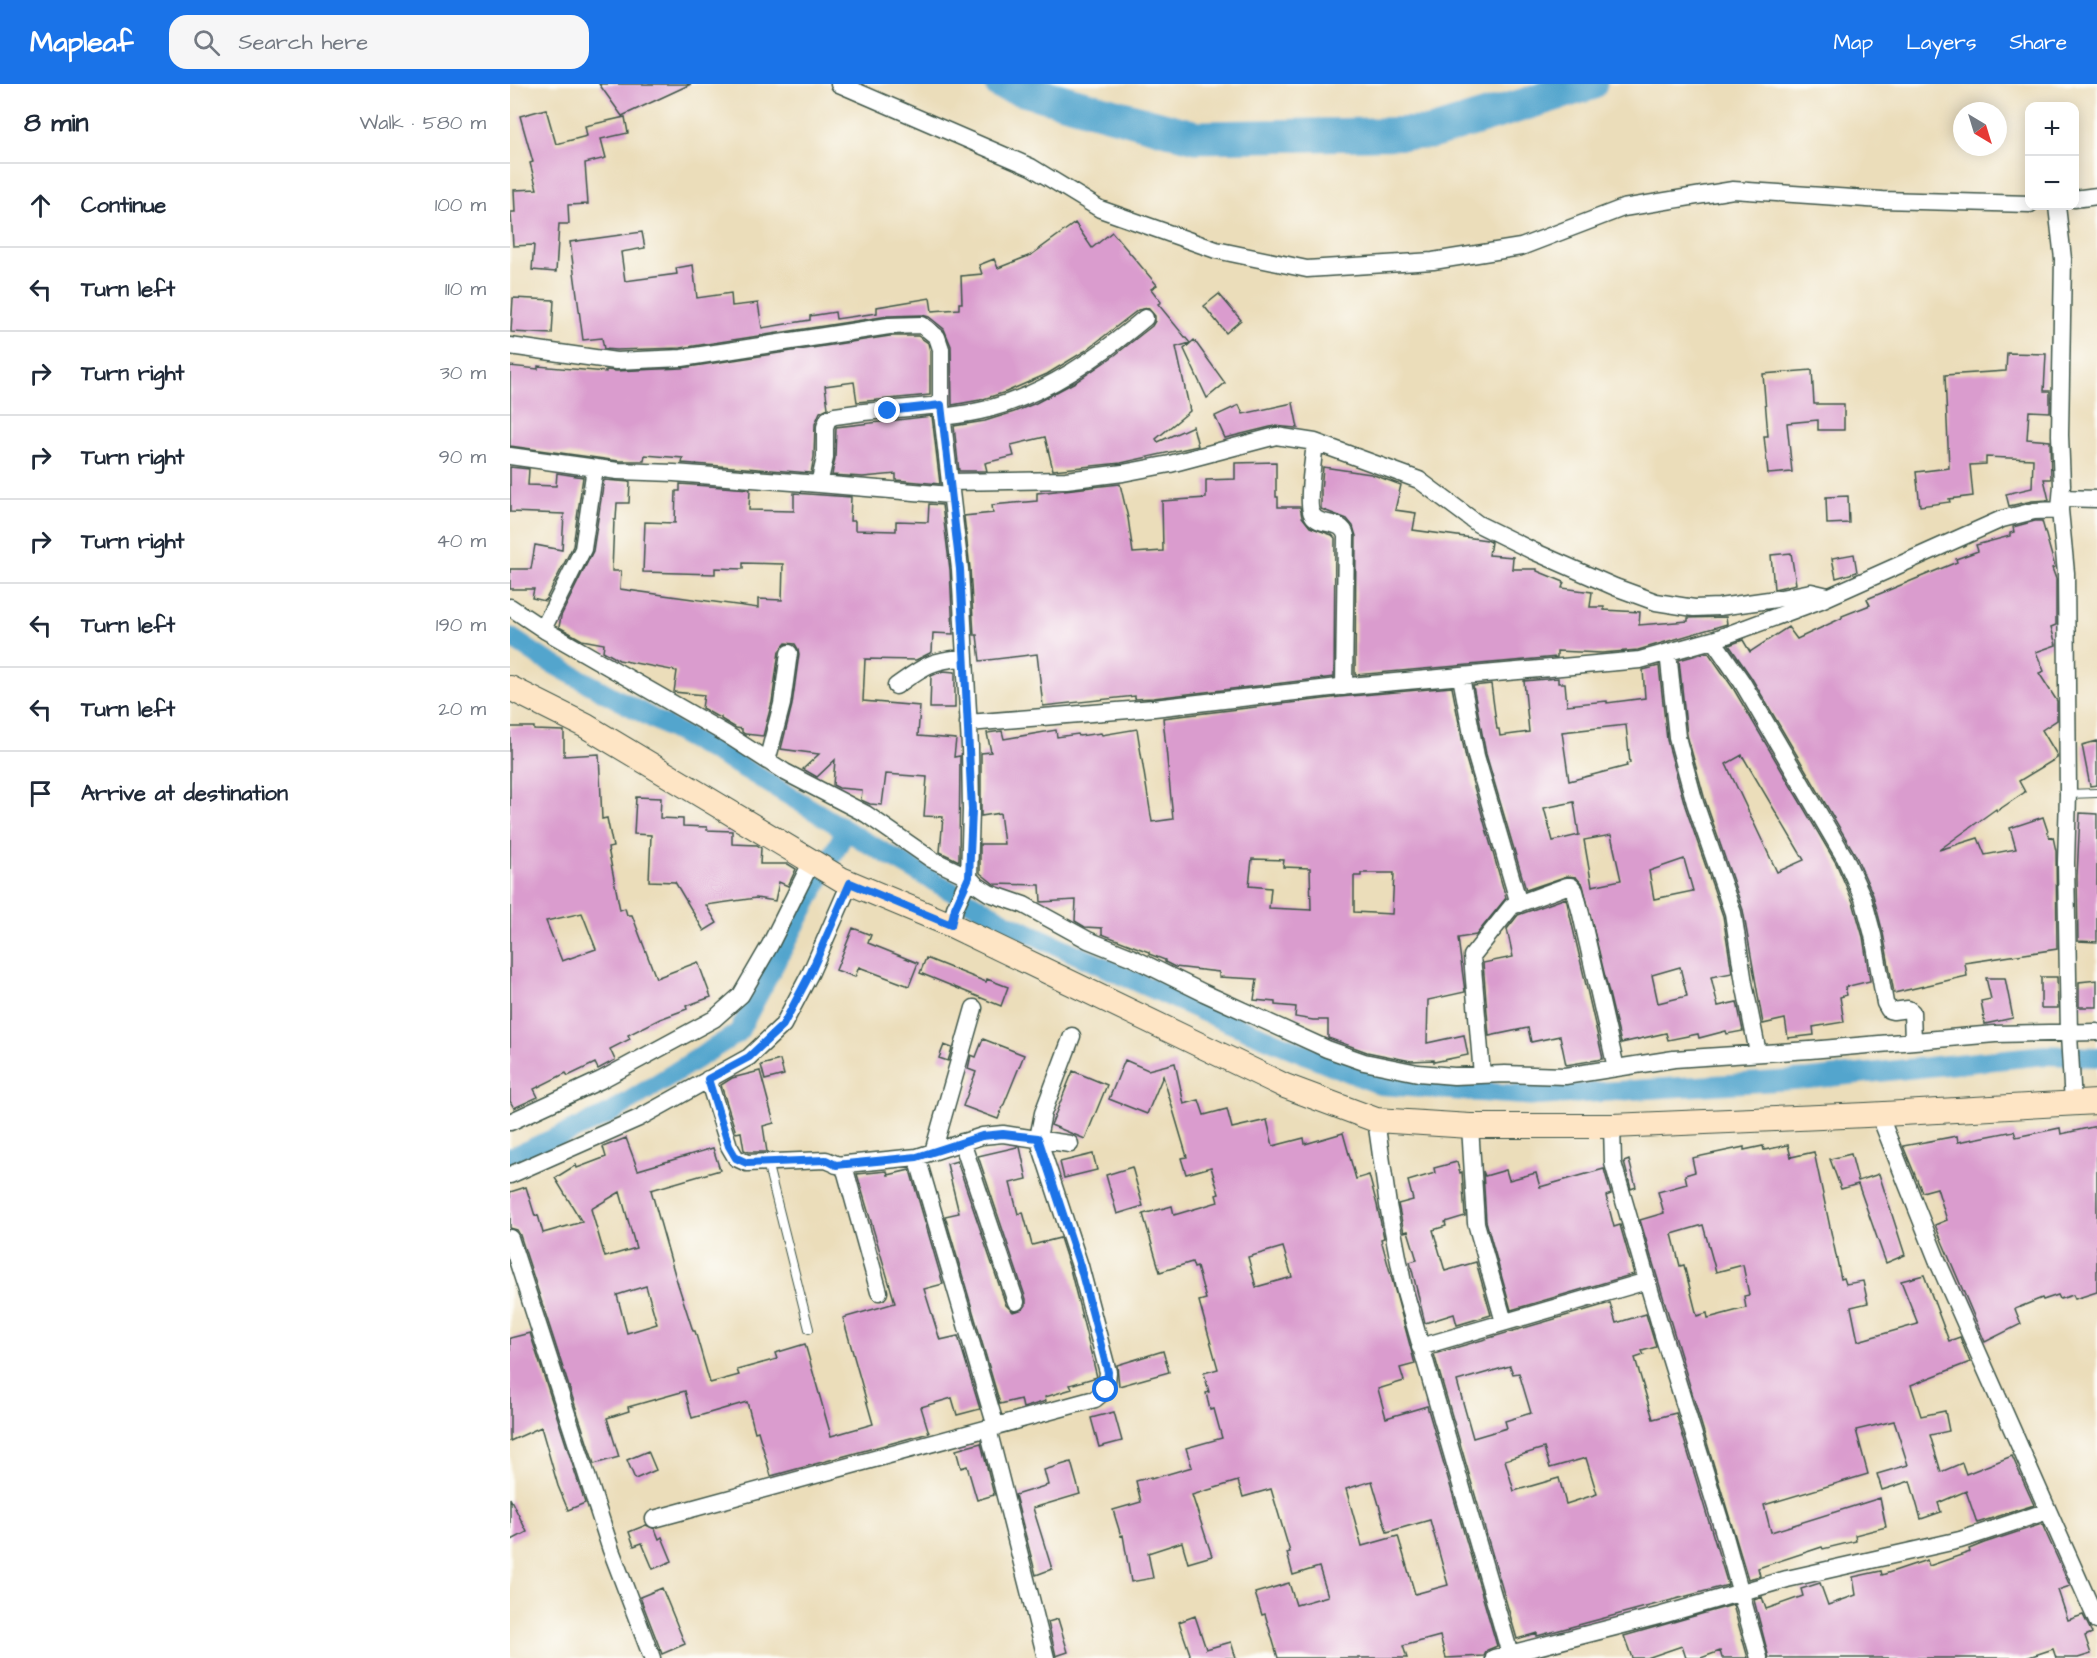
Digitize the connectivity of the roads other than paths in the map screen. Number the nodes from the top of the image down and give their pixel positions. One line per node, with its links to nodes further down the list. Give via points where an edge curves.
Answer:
1 (839, 84): 4 (street, via 1031,167 1100,209 1216,250 1307,269 1432,261 1521,247 1623,208 1733,190)
2 (2097, 196): 3 (street)
3 (2079, 198)
4 (2025, 204)
5 (2057, 210): 15 (street, via 2063,259)
6 (1145, 318): 8 (street, via 1087,363 1053,383 988,409)
7 (510, 346): 8 (street, via 616,361 682,358 921,325 937,337 941,349)
8 (942, 411): 12 (street, via 864,412 828,419); 13 (street)
9 (1316, 442): 13 (street, via 1276,436 1123,473); 16 (street, via 1419,480 1478,524 1656,602 1694,608 1811,592); 25 (street, via 1311,513 1315,518 1339,525 1346,536)
10 (510, 456): 11 (street)
11 (596, 468): 12 (street); 18 (street, via 583,549)
12 (819, 484): 13 (street)
13 (950, 489): 22 (street, via 960,569)
14 (2097, 499): 15 (street)
15 (2061, 504): 16 (street, via 2002,519); 30 (street, via 2066,573)
16 (1828, 596): 19 (street)
17 (510, 607): 18 (street)
18 (543, 629): 28 (street)
19 (1713, 640): 20 (street); 40 (street, via 1742,682 1845,858 1863,898 1885,1003 1888,1010 1911,1012)
20 (1668, 652): 23 (street, via 1640,660); 41 (street, via 1677,737 1733,913)
21 (789, 653): 28 (street, via 782,704)
22 (964, 658): 24 (street, via 940,659); 27 (street)
23 (1461, 677): 25 (street); 34 (street, via 1476,756)
24 (896, 686)
25 (1344, 687): 27 (street)
26 (510, 688): 31 (main road, via 586,726)
27 (968, 723): 33 (street, via 972,810)
28 (767, 761): 33 (street, via 866,814)
29 (2097, 793): 30 (lane)
30 (2068, 794): 38 (street)
31 (814, 863): 32 (main road); 49 (street, via 741,995 714,1019 601,1080)
32 (846, 881): 35 (main road); 44 (street, via 811,972 783,1025 749,1057)
33 (968, 881): 35 (street); 43 (street, via 1327,1049 1364,1062 1418,1073)
34 (1519, 904): 42 (street, via 1567,886 1575,891); 43 (street, via 1512,906 1472,956)
35 (953, 916): 48 (main road, via 1285,1086)
36 (974, 1008): 55 (street)
37 (2097, 1032): 38 (street)
38 (2069, 1033): 40 (street); 46 (street)
39 (1072, 1035): 52 (street, via 1043,1113)
40 (1913, 1041): 41 (street)
41 (1758, 1053): 42 (street)
42 (1616, 1068): 43 (street, via 1565,1076)
43 (1482, 1075)
44 (708, 1079): 56 (street, via 736,1158 747,1163); 58 (street, via 639,1118)
45 (2097, 1102): 46 (main road)
46 (2073, 1103): 47 (main road)
47 (1879, 1114): 51 (main road); 67 (street, via 1938,1262)
48 (1376, 1120): 50 (main road); 65 (street, via 1404,1288)
49 (510, 1122)
50 (1470, 1126): 51 (main road); 63 (street, via 1476,1223)
51 (1611, 1126): 60 (street, via 1613,1163)
52 (1038, 1138): 53 (street, via 1003,1134); 54 (street); 66 (street, via 1080,1266 1108,1372 1107,1384 1095,1399)
53 (962, 1142): 55 (street); 62 (street)
54 (1070, 1143)
55 (925, 1154): 57 (street); 66 (street)
56 (767, 1162): 57 (street, via 826,1160); 64 (lane)
57 (836, 1165): 61 (street, via 846,1173)
58 (510, 1175)
59 (510, 1238): 72 (street, via 611,1550)
60 (1647, 1281): 63 (street); 69 (street)
61 (879, 1292)
62 (1016, 1302)
63 (1504, 1322): 65 (street)
64 (809, 1329)
65 (1420, 1347): 71 (street)
66 (992, 1428): 68 (street); 73 (street)
67 (2048, 1511): 69 (street, via 1960,1540); 70 (street)
68 (654, 1519)
69 (1741, 1590): 71 (street, via 1662,1615); 74 (street)
70 (2097, 1621)
71 (1502, 1656)
72 (651, 1658)
73 (1046, 1658)
74 (1759, 1658)

